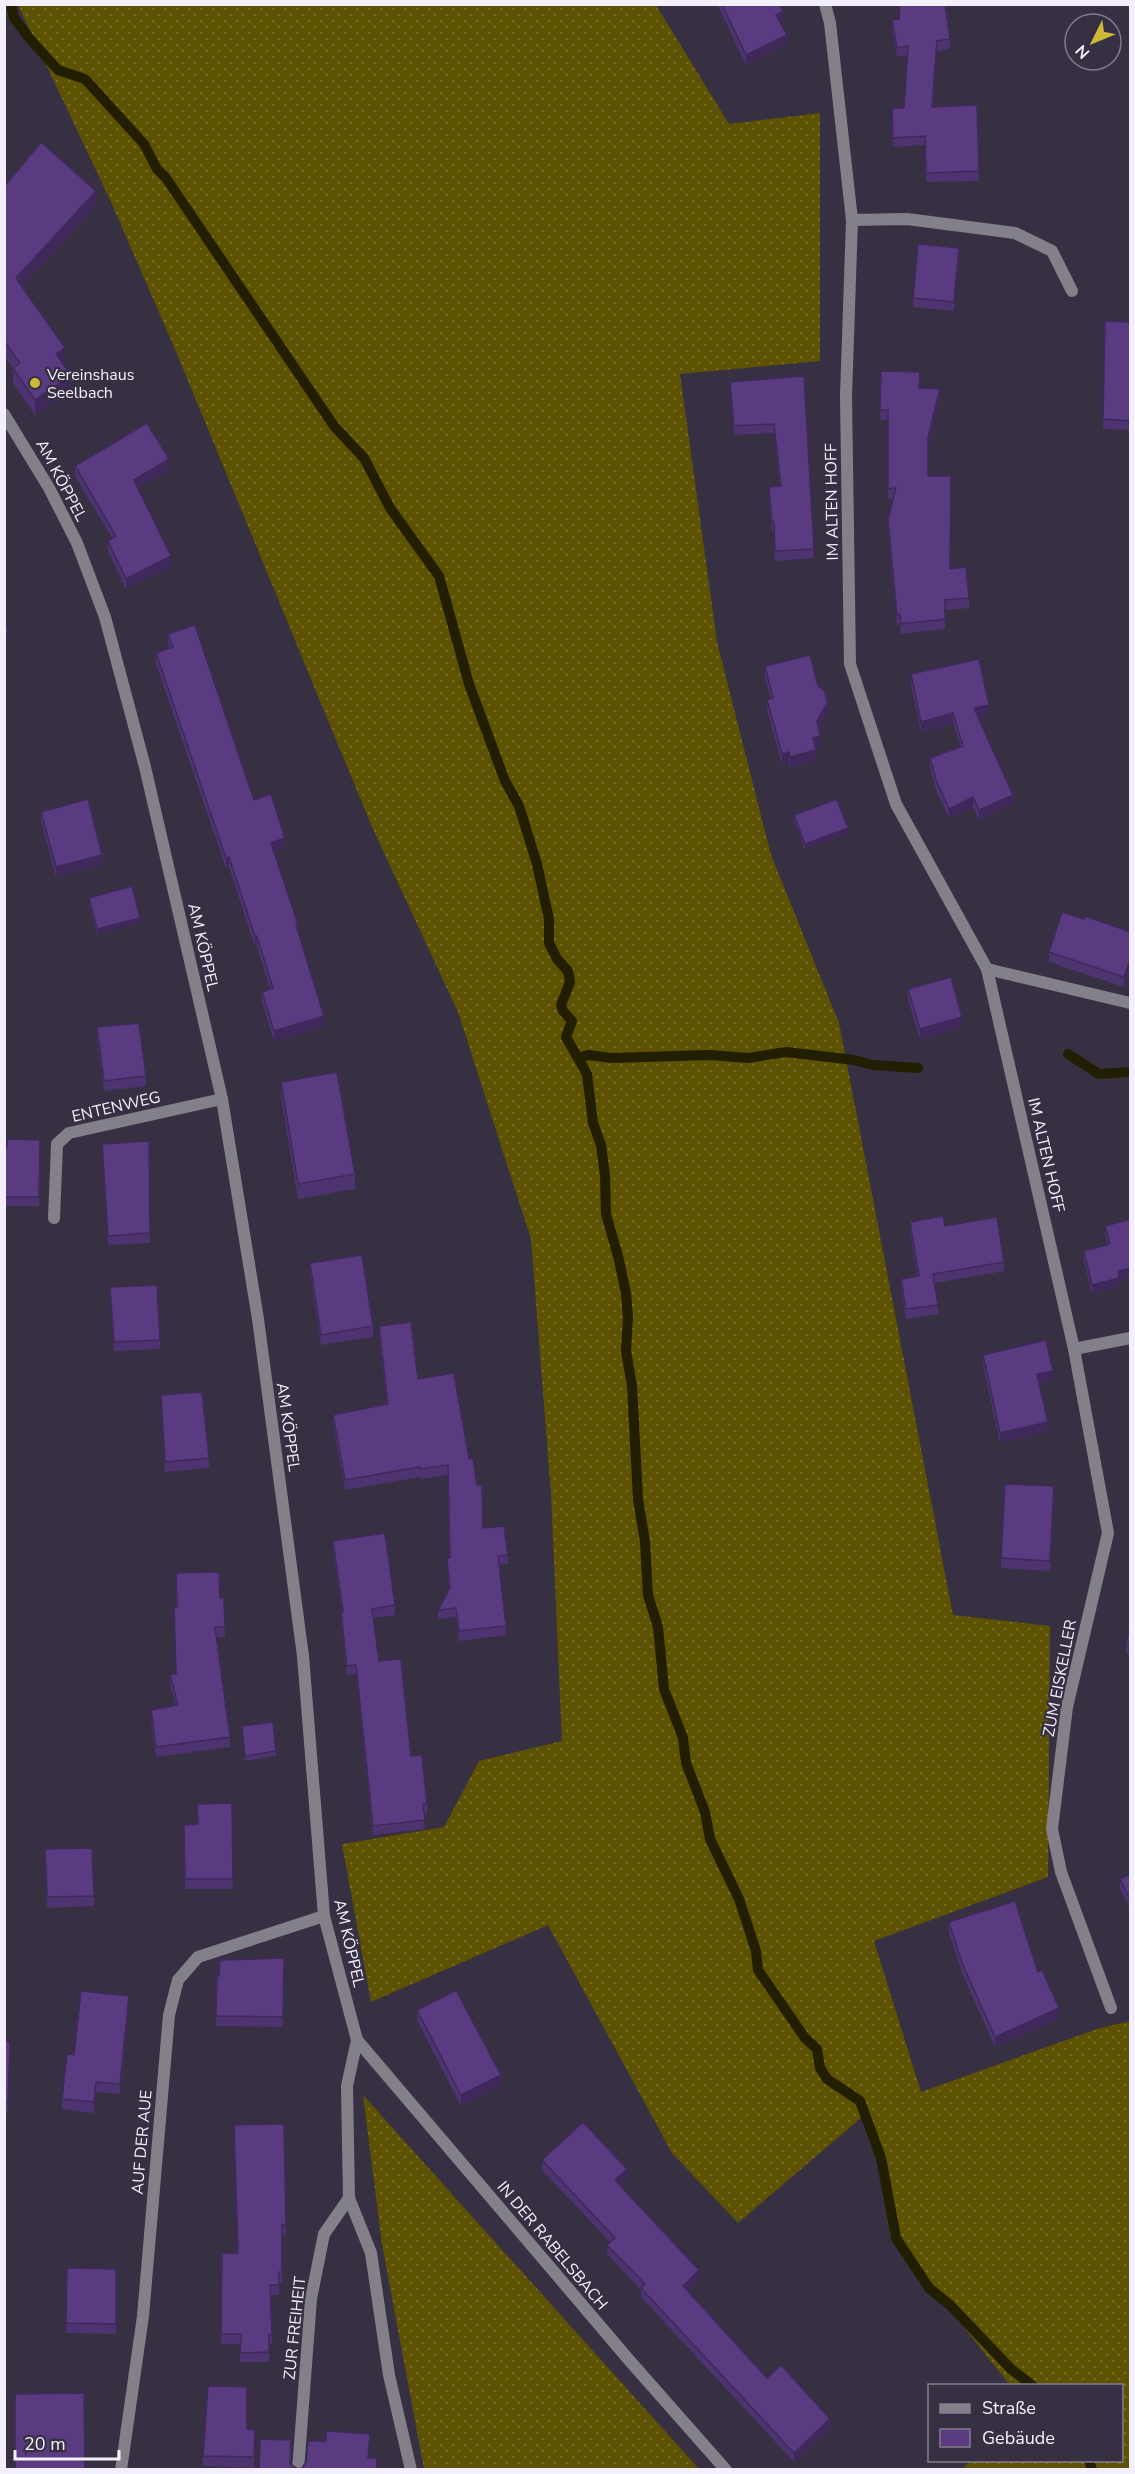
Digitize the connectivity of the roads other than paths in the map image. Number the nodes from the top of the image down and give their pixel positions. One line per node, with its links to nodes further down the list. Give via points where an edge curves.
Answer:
1 (825, 4): 2 (street, IM ALTEN HOFF)
2 (852, 220): 3 (street, via 907,219 1015,233 1052,251); 5 (street, IM ALTEN HOFF, via 846,396 850,664 896,804)
3 (1072, 291)
4 (4, 414): 7 (street, AM KÖPPEL, via 77,543 105,617 145,767)
5 (987, 969): 6 (street); 10 (street, IM ALTEN HOFF)
6 (1131, 1003)
7 (222, 1099): 8 (street, ENTENWEG, via 69,1133 57,1144); 11 (street, AM KÖPPEL, via 258,1319 303,1656)
8 (54, 1218)
9 (1131, 1338): 10 (street)
10 (1074, 1348): 12 (street, ZUM EISKELLER, via 1108,1533 1067,1707 1052,1829 1062,1872)
11 (324, 1916): 13 (street, AM KÖPPEL); 15 (street, AUF DER AUE, via 198,1957 178,1980 169,2015 143,2316)
12 (1111, 2008)
13 (357, 2040): 14 (street, AM KÖPPEL, via 347,2086); 18 (street, IN DER RABELSBACH)
14 (349, 2198): 16 (street, ZUR FREIHEIT, via 324,2234 311,2299); 17 (street, AM KÖPPEL, via 372,2253 389,2375)
15 (121, 2469)
16 (298, 2469)
17 (411, 2469)
18 (726, 2469)

